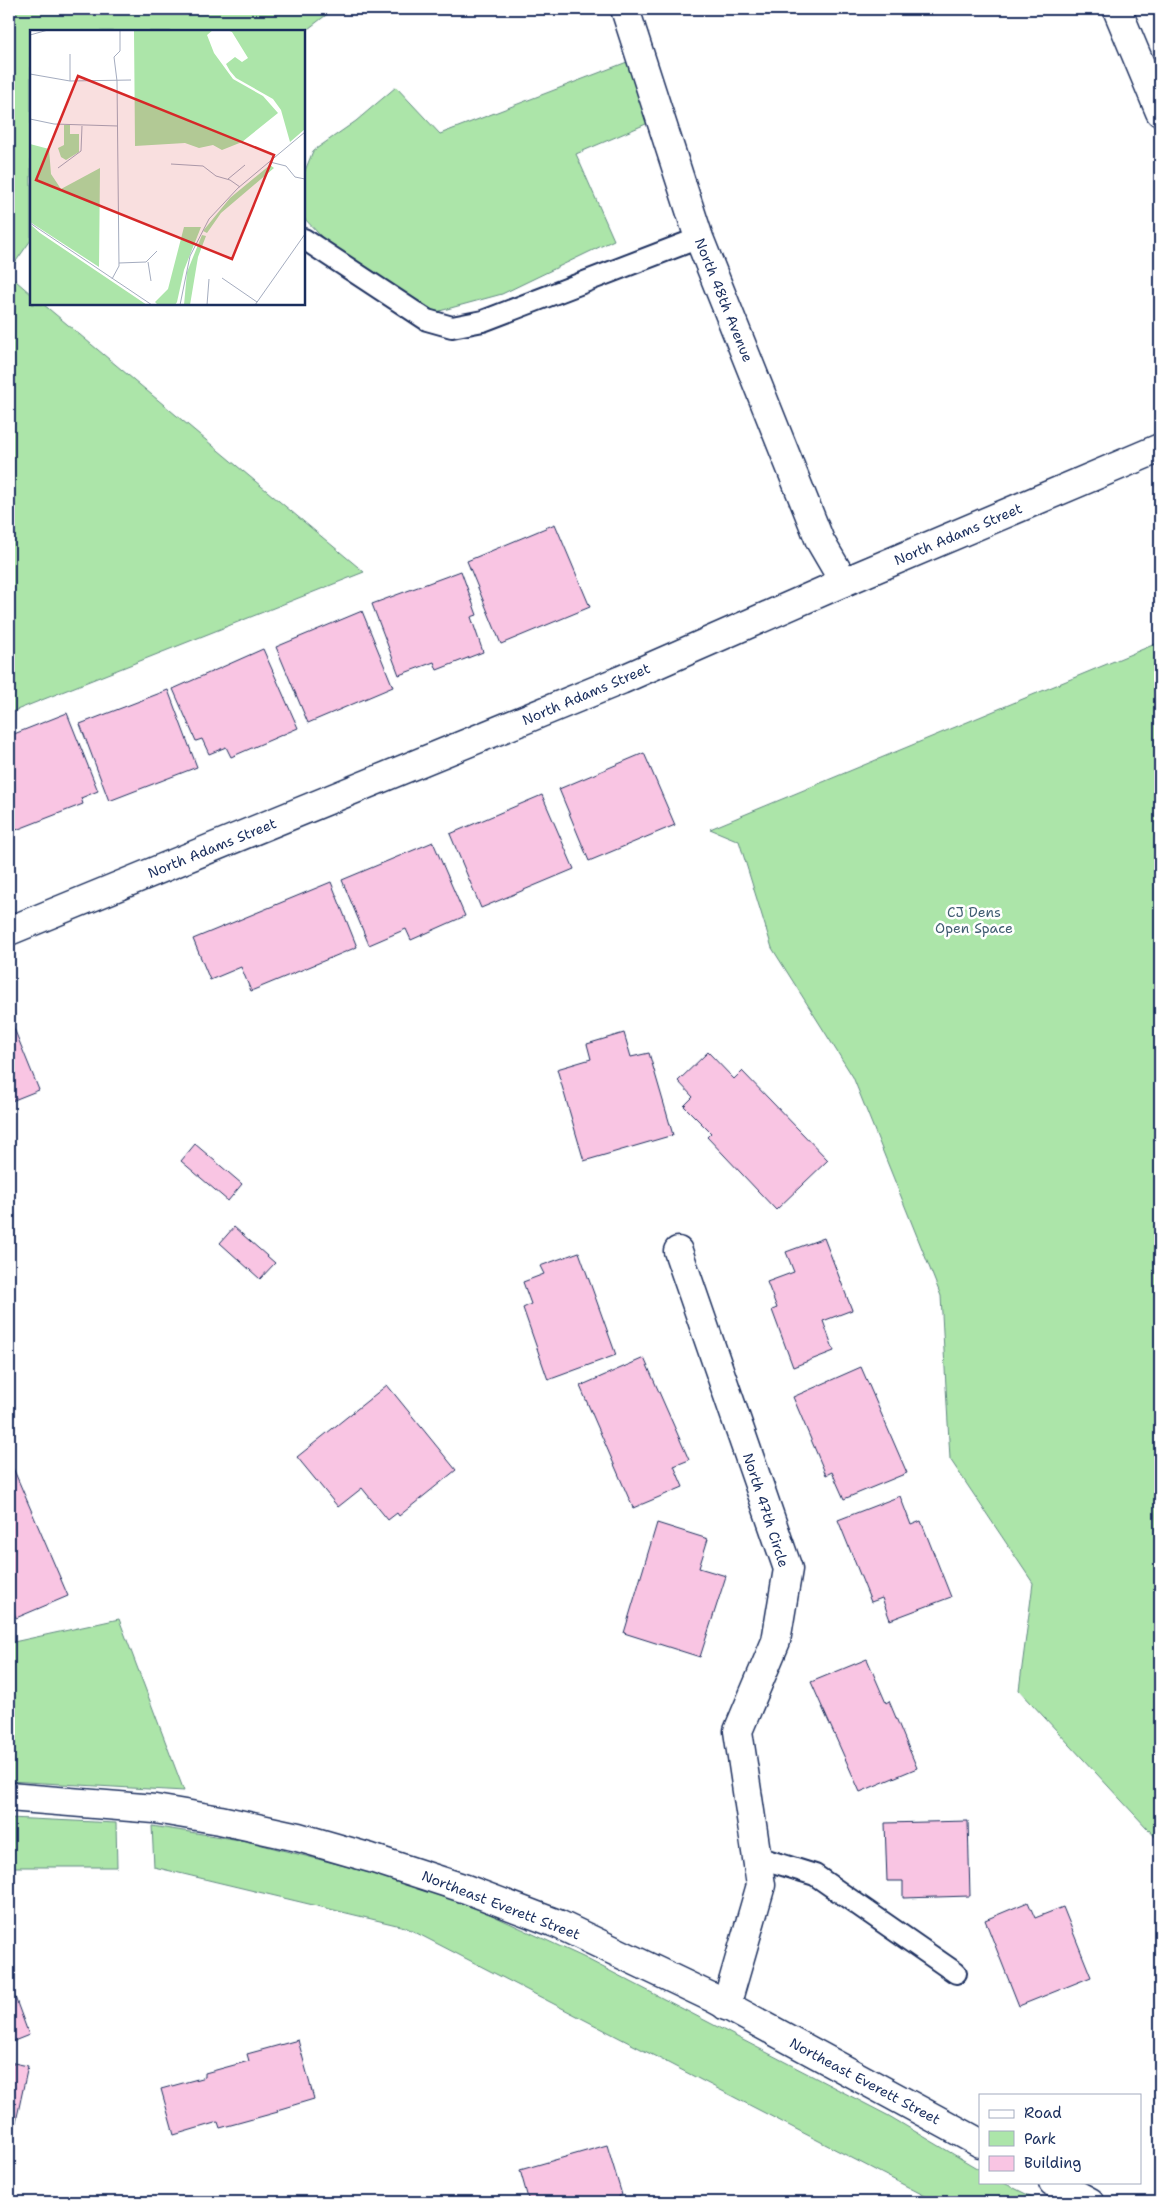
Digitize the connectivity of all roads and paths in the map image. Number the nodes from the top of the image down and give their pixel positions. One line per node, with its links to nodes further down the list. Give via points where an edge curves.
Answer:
1 (625, 9): 4 (street, North 48th Avenue)
2 (1117, 9): 3 (street)
3 (1160, 112)
4 (699, 238): 5 (lane, via 483,321 452,327 427,320); 7 (street, North 48th Avenue, via 820,541)
5 (305, 240)
6 (1160, 448): 7 (street, North Adams Street)
7 (844, 582): 8 (street, North Adams Street, via 622,680)
8 (9, 931)
9 (678, 1251): 11 (street, North 47th Circle, via 788,1570 776,1642 738,1731)
10 (9, 1797): 13 (street, Northeast Everett Street, via 155,1810 220,1820 298,1837 371,1858 558,1924)
11 (757, 1857): 12 (lane, via 815,1875); 13 (street, North 47th Circle, via 761,1885)
12 (956, 1973)
13 (726, 2006): 14 (street, Northeast Everett Street)
14 (979, 2142)
15 (1056, 2184): 16 (street)
16 (1087, 2202)

